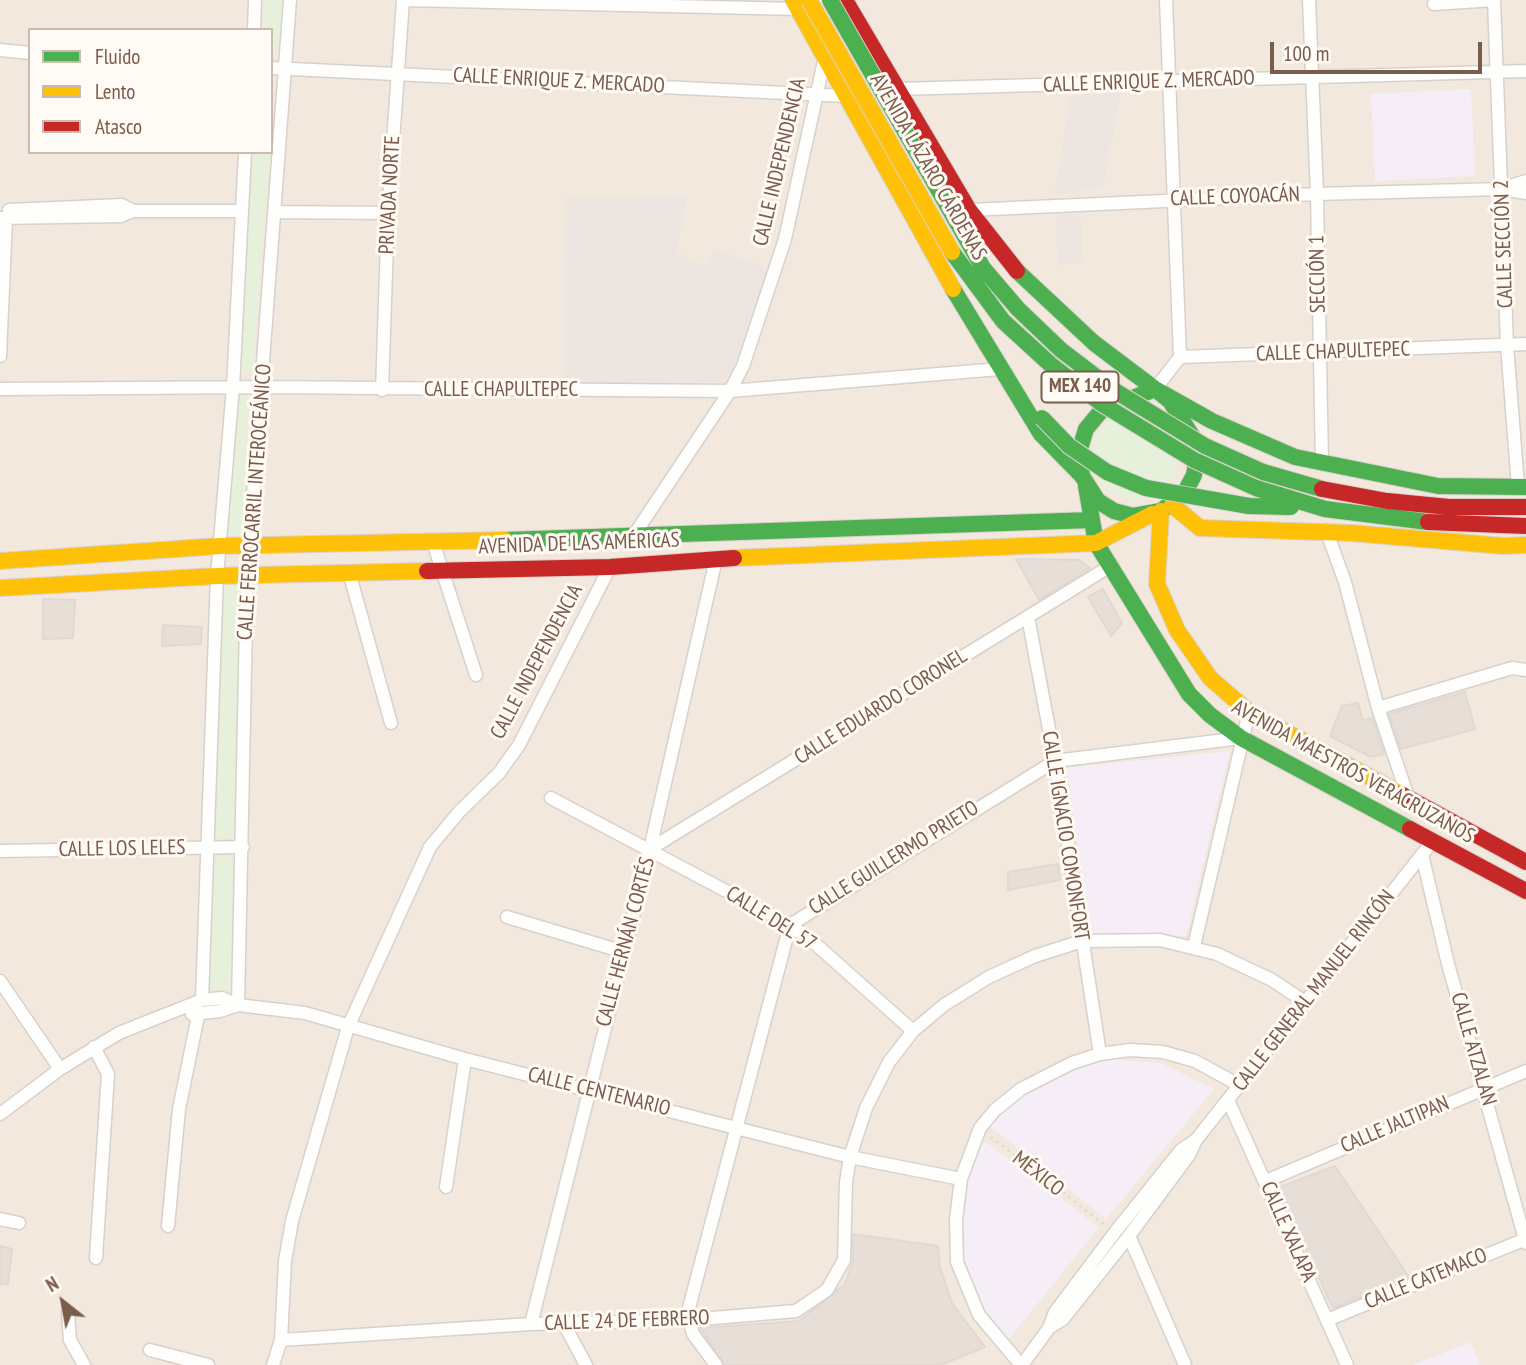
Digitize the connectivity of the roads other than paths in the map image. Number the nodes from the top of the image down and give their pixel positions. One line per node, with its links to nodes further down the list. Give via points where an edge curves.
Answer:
1 (255, 0): 11 (street)
2 (290, 0): 16 (street, CALLE FERROCARRIL INTEROCEÁNICO)
3 (404, 0): 9 (street); 19 (street, PRIVADA NORTE)
4 (830, 0): 54 (main road, AVENIDA LÁZARO CÁRDENAS / MEX 140, bridge, via 983,268 1060,350 1112,389 1205,446 1263,472 1387,501)
5 (845, 0): 22 (main road, MEX 140)
6 (1166, 0): 21 (street)
7 (1309, 0): 20 (street, SECCIÓN 1)
8 (1494, 0): 10 (street); 18 (street, CALLE SECCIÓN 2)
9 (803, 2): 14 (main road, MEX 140); 55 (main road, AVENIDA LÁZARO CÁRDENAS / MEX 140, bridge, via 935,226 1003,321 1102,404 1194,460 1256,488)
10 (1434, 5)
11 (254, 28)
12 (0, 50): 13 (street)
13 (28, 52)
14 (825, 57): 23 (street, CALLE INDEPENDENCIA); 24 (main road, MEX 140)
15 (273, 68): 16 (street, CALLE ENRIQUE Z. MERCADO)
16 (286, 69): 19 (street, CALLE ENRIQUE Z. MERCADO); 33 (street, CALLE FERROCARRIL INTEROCEÁNICO)
17 (1526, 71): 18 (street, CALLE ENRIQUE Z. MERCADO)
18 (1498, 72): 20 (street, CALLE ENRIQUE Z. MERCADO); 27 (street, CALLE SECCIÓN 2)
19 (397, 73): 23 (street, CALLE ENRIQUE Z. MERCADO); 34 (street, PRIVADA NORTE)
20 (1311, 77): 21 (street, CALLE ENRIQUE Z. MERCADO); 28 (street, SECCIÓN 1)
21 (1169, 83): 22 (street, CALLE ENRIQUE Z. MERCADO); 30 (street)
22 (898, 89): 31 (main road, MEX 140)
23 (817, 95): 24 (street, CALLE ENRIQUE Z. MERCADO); 48 (street, CALLE INDEPENDENCIA, via 785,239 743,366)
24 (847, 96): 36 (main road, MEX 140)
25 (245, 154): 32 (street, CALLE FERROCARRIL INTEROCEÁNICO)
26 (1526, 181): 27 (street, CALLE COYOACÁN)
27 (1502, 189): 28 (street, CALLE COYOACÁN); 29 (street, CALLE COYOACÁN); 38 (street, CALLE SECCIÓN 2)
28 (1317, 194): 30 (street, CALLE COYOACÁN); 39 (street, SECCIÓN 1)
29 (1526, 194)
30 (1175, 200): 31 (street, CALLE COYOACÁN); 41 (street)
31 (968, 210): 46 (main road, MEX 140, via 1036,292)
32 (240, 211): 35 (street); 43 (street, CALLE FERROCARRIL INTEROCEÁNICO)
33 (275, 212): 34 (street); 44 (street, CALLE FERROCARRIL INTEROCEÁNICO)
34 (388, 213): 47 (street, PRIVADA NORTE)
35 (2, 215): 40 (street)
36 (926, 243): 42 (main road, MEX 140); 55 (main road, bridge, via 961,287 1042,418 1069,446 1097,465 1146,488 1248,506)
37 (1526, 344): 38 (street, CALLE CHAPULTEPEC)
38 (1507, 345): 39 (street, CALLE CHAPULTEPEC); 53 (street, CALLE SECCIÓN 2)
39 (1319, 353): 41 (street, CALLE CHAPULTEPEC); 50 (street, SECCIÓN 1)
40 (0, 356)
41 (1180, 357): 46 (street)
42 (1000, 369): 48 (street, CALLE CHAPULTEPEC); 52 (main road, MEX 140, via 1041,434)
43 (233, 387): 44 (street, CALLE CHAPULTEPEC); 45 (street, CALLE CHAPULTEPEC); 66 (street, CALLE FERROCARRIL INTEROCEÁNICO)
44 (262, 387): 47 (street, CALLE CHAPULTEPEC); 67 (street, CALLE FERROCARRIL INTEROCEÁNICO)
45 (0, 389)
46 (1155, 389): 49 (main road, MEX 140, via 1212,421); 52 (main road, MEX 140, via 1101,411 1086,429 1079,452); 56 (main road, MEX 140, via 1170,401 1195,439 1197,457 1185,492)
47 (383, 390): 48 (street, CALLE CHAPULTEPEC)
48 (730, 391): 62 (street, CALLE INDEPENDENCIA)
49 (1296, 457): 50 (main road, MEX 140); 59 (main road, via 1297,479 1286,513); 61 (street)
50 (1322, 464): 51 (main road, MEX 140)
51 (1340, 469): 53 (main road, MEX 140, via 1438,486); 60 (main road, via 1332,485 1331,503 1338,520)
52 (1084, 481): 56 (main road, MEX 140, via 1098,501 1114,511 1133,516); 57 (main road, AVENIDA MAESTROS VERACRUZANOS)
53 (1522, 487)
54 (1526, 507)
55 (1325, 509): 58 (main road, AVENIDA LÁZARO CÁRDENAS / MEX 140, bridge, via 1447,525)
56 (1162, 510): 59 (main road, via 1200,528); 64 (main road, AVENIDA DE LAS AMÉRICAS); 81 (main road, AVENIDA MAESTROS VERACRUZANOS, via 1157,584 1164,605 1210,678)
57 (1092, 520): 62 (main road, AVENIDA DE LAS AMÉRICAS); 64 (main road, AVENIDA MAESTROS VERACRUZANOS)
58 (1526, 526)
59 (1267, 531): 61 (main road)
60 (1351, 533): 61 (main road); 65 (main road)
61 (1328, 534): 80 (street)
62 (632, 538): 63 (main road, AVENIDA DE LAS AMÉRICAS); 71 (main road, CALLE INDEPENDENCIA)
63 (433, 542): 67 (main road, AVENIDA DE LAS AMÉRICAS); 72 (street)
64 (1096, 543): 68 (main road, AVENIDA DE LAS AMÉRICAS); 70 (main road, AVENIDA MAESTROS VERACRUZANOS)
65 (1526, 545)
66 (220, 546): 67 (main road, AVENIDA DE LAS AMÉRICAS); 69 (main road, AVENIDA DE LAS AMÉRICAS); 75 (street, CALLE FERROCARRIL INTEROCEÁNICO)
67 (250, 546): 74 (street, CALLE FERROCARRIL INTEROCEÁNICO)
68 (716, 559): 71 (main road, AVENIDA DE LAS AMÉRICAS); 90 (street, CALLE HERNÁN CORTÉS)
69 (0, 561)
70 (1112, 565): 77 (street, CALLE EDUARDO CORONEL); 83 (main road, AVENIDA MAESTROS VERACRUZANOS, via 1189,694)
71 (610, 567): 72 (main road, AVENIDA DE LAS AMÉRICAS); 106 (street, CALLE INDEPENDENCIA, via 519,745 430,847)
72 (443, 570): 73 (main road, AVENIDA DE LAS AMÉRICAS); 79 (street)
73 (349, 572): 74 (main road, AVENIDA DE LAS AMÉRICAS); 82 (street)
74 (247, 575): 75 (main road, AVENIDA DE LAS AMÉRICAS); 88 (street, CALLE FERROCARRIL INTEROCEÁNICO)
75 (217, 576): 76 (main road, AVENIDA DE LAS AMÉRICAS); 89 (street, CALLE FERROCARRIL INTEROCEÁNICO)
76 (0, 587)
77 (1028, 617): 84 (street, CALLE IGNACIO COMONFORT); 90 (street, CALLE EDUARDO CORONEL)
78 (1526, 670): 80 (street, via 1512,668)
79 (476, 675)
80 (1378, 708): 86 (street)
81 (1249, 712): 83 (street); 86 (main road, AVENIDA MAESTROS VERACRUZANOS)
82 (391, 723)
83 (1241, 738): 84 (street, CALLE GUILLERMO PRIETO); 87 (main road, AVENIDA MAESTROS VERACRUZANOS); 98 (street)
84 (1055, 761): 96 (street, CALLE GUILLERMO PRIETO); 97 (street, CALLE IGNACIO COMONFORT)
85 (551, 798): 90 (street, CALLE DEL 57)
86 (1409, 800): 93 (main road, AVENIDA MAESTROS VERACRUZANOS)
87 (1432, 842): 92 (street, CALLE GENERAL MANUEL RINCÓN); 94 (main road, AVENIDA MAESTROS VERACRUZANOS)
88 (243, 847): 89 (street, CALLE LOS LELES); 103 (street, CALLE FERROCARRIL INTEROCEÁNICO)
89 (206, 848): 91 (street, CALLE LOS LELES); 101 (street, CALLE FERROCARRIL INTEROCEÁNICO)
90 (650, 849): 96 (street, CALLE DEL 57); 99 (street, CALLE HERNÁN CORTÉS)
91 (0, 851)
92 (1422, 855): 102 (street, CALLE GENERAL MANUEL RINCÓN); 114 (street, CALLE ATZALAN)
93 (1526, 862)
94 (1526, 891)
95 (508, 917): 99 (street)
96 (790, 925): 107 (street, CALLE DEL 57); 118 (street, CALLE GUILLERMO PRIETO)
97 (1082, 942): 98 (street, CALLE 24 DE FEBRERO, via 1118,939); 107 (street, CALLE 24 DE FEBRERO, via 989,977); 109 (street, CALLE IGNACIO COMONFORT)
98 (1194, 946): 102 (street, CALLE 24 DE FEBRERO, via 1245,965)
99 (624, 952): 115 (street, CALLE HERNÁN CORTÉS)
100 (0, 981): 111 (street)
101 (202, 1000): 103 (street, CALLE CENTENARIO, via 222,998); 104 (street)
102 (1305, 1002): 113 (street, CALLE GENERAL MANUEL RINCÓN)
103 (238, 1004): 105 (street, CALLE CENTENARIO); 106 (street, CALLE CENTENARIO, via 305,1013)
104 (178, 1011): 105 (street); 108 (street, via 143,1022)
105 (198, 1016): 126 (street, via 179,1109)
106 (348, 1027): 110 (street, CALLE CENTENARIO); 136 (street, CALLE INDEPENDENCIA, via 292,1221)
107 (913, 1031): 120 (street, CALLE 24 DE FEBRERO, via 889,1062 866,1108)
108 (94, 1047): 111 (street); 129 (street, via 108,1074)
109 (1100, 1054): 113 (street, via 1163,1052 1195,1061); 121 (street, via 1060,1068 1021,1089 995,1110 980,1128)
110 (465, 1059): 115 (street, CALLE CENTENARIO); 123 (street)
111 (60, 1069): 117 (street)
112 (1526, 1071): 114 (street, CALLE JALTIPAN)
113 (1239, 1085): 116 (street, CALLE GENERAL MANUEL RINCÓN)
114 (1484, 1087): 122 (street, CALLE JALTIPAN); 128 (street, CALLE ATZALAN)
115 (588, 1088): 118 (street, CALLE CENTENARIO); 133 (street, CALLE HERNÁN CORTÉS)
116 (1228, 1100): 119 (street, CALLE GENERAL MANUEL RINCÓN); 122 (street, CALLE XALAPA)
117 (0, 1114)
118 (735, 1128): 120 (street, CALLE CENTENARIO); 131 (street, CALLE GUILLERMO PRIETO)
119 (1196, 1140): 127 (street, CALLE GENERAL MANUEL RINCÓN); 135 (street, CALLE GENERAL MANUEL RINCÓN, via 1181,1150 1116,1231 1055,1312)
120 (850, 1157): 121 (street, CALLE CENTENARIO); 131 (street, CALLE 24 DE FEBRERO, via 844,1260 827,1290 796,1311)
121 (961, 1179): 143 (street, via 957,1251 963,1281 979,1315)
122 (1266, 1181): 132 (street, CALLE XALAPA)
123 (446, 1187)
124 (0, 1219): 125 (street)
125 (19, 1223)
126 (168, 1226)
127 (1129, 1236): 135 (street, CALLE GENERAL MANUEL RINCÓN, via 1063,1319); 144 (street)
128 (1526, 1240): 132 (street, CALLE CATEMACO)
129 (96, 1258)
130 (68, 1314): 138 (street, via 70,1340)
131 (688, 1320): 134 (street, CALLE 24 DE FEBRERO); 142 (street, via 693,1335)
132 (1327, 1320): 145 (street, CALLE XALAPA)
133 (531, 1324): 134 (street, CALLE 24 DE FEBRERO); 136 (street, CALLE 24 DE FEBRERO)
134 (564, 1324): 141 (street)
135 (1049, 1328): 143 (street, CALLE GENERAL MANUEL RINCÓN)
136 (281, 1340): 140 (street, CALLE INDEPENDENCIA)
137 (150, 1350): 139 (street)
138 (83, 1365)
139 (208, 1365)
140 (273, 1365)
141 (586, 1365)
142 (716, 1365)
143 (1021, 1365)
144 (1185, 1365)
145 (1347, 1365)

